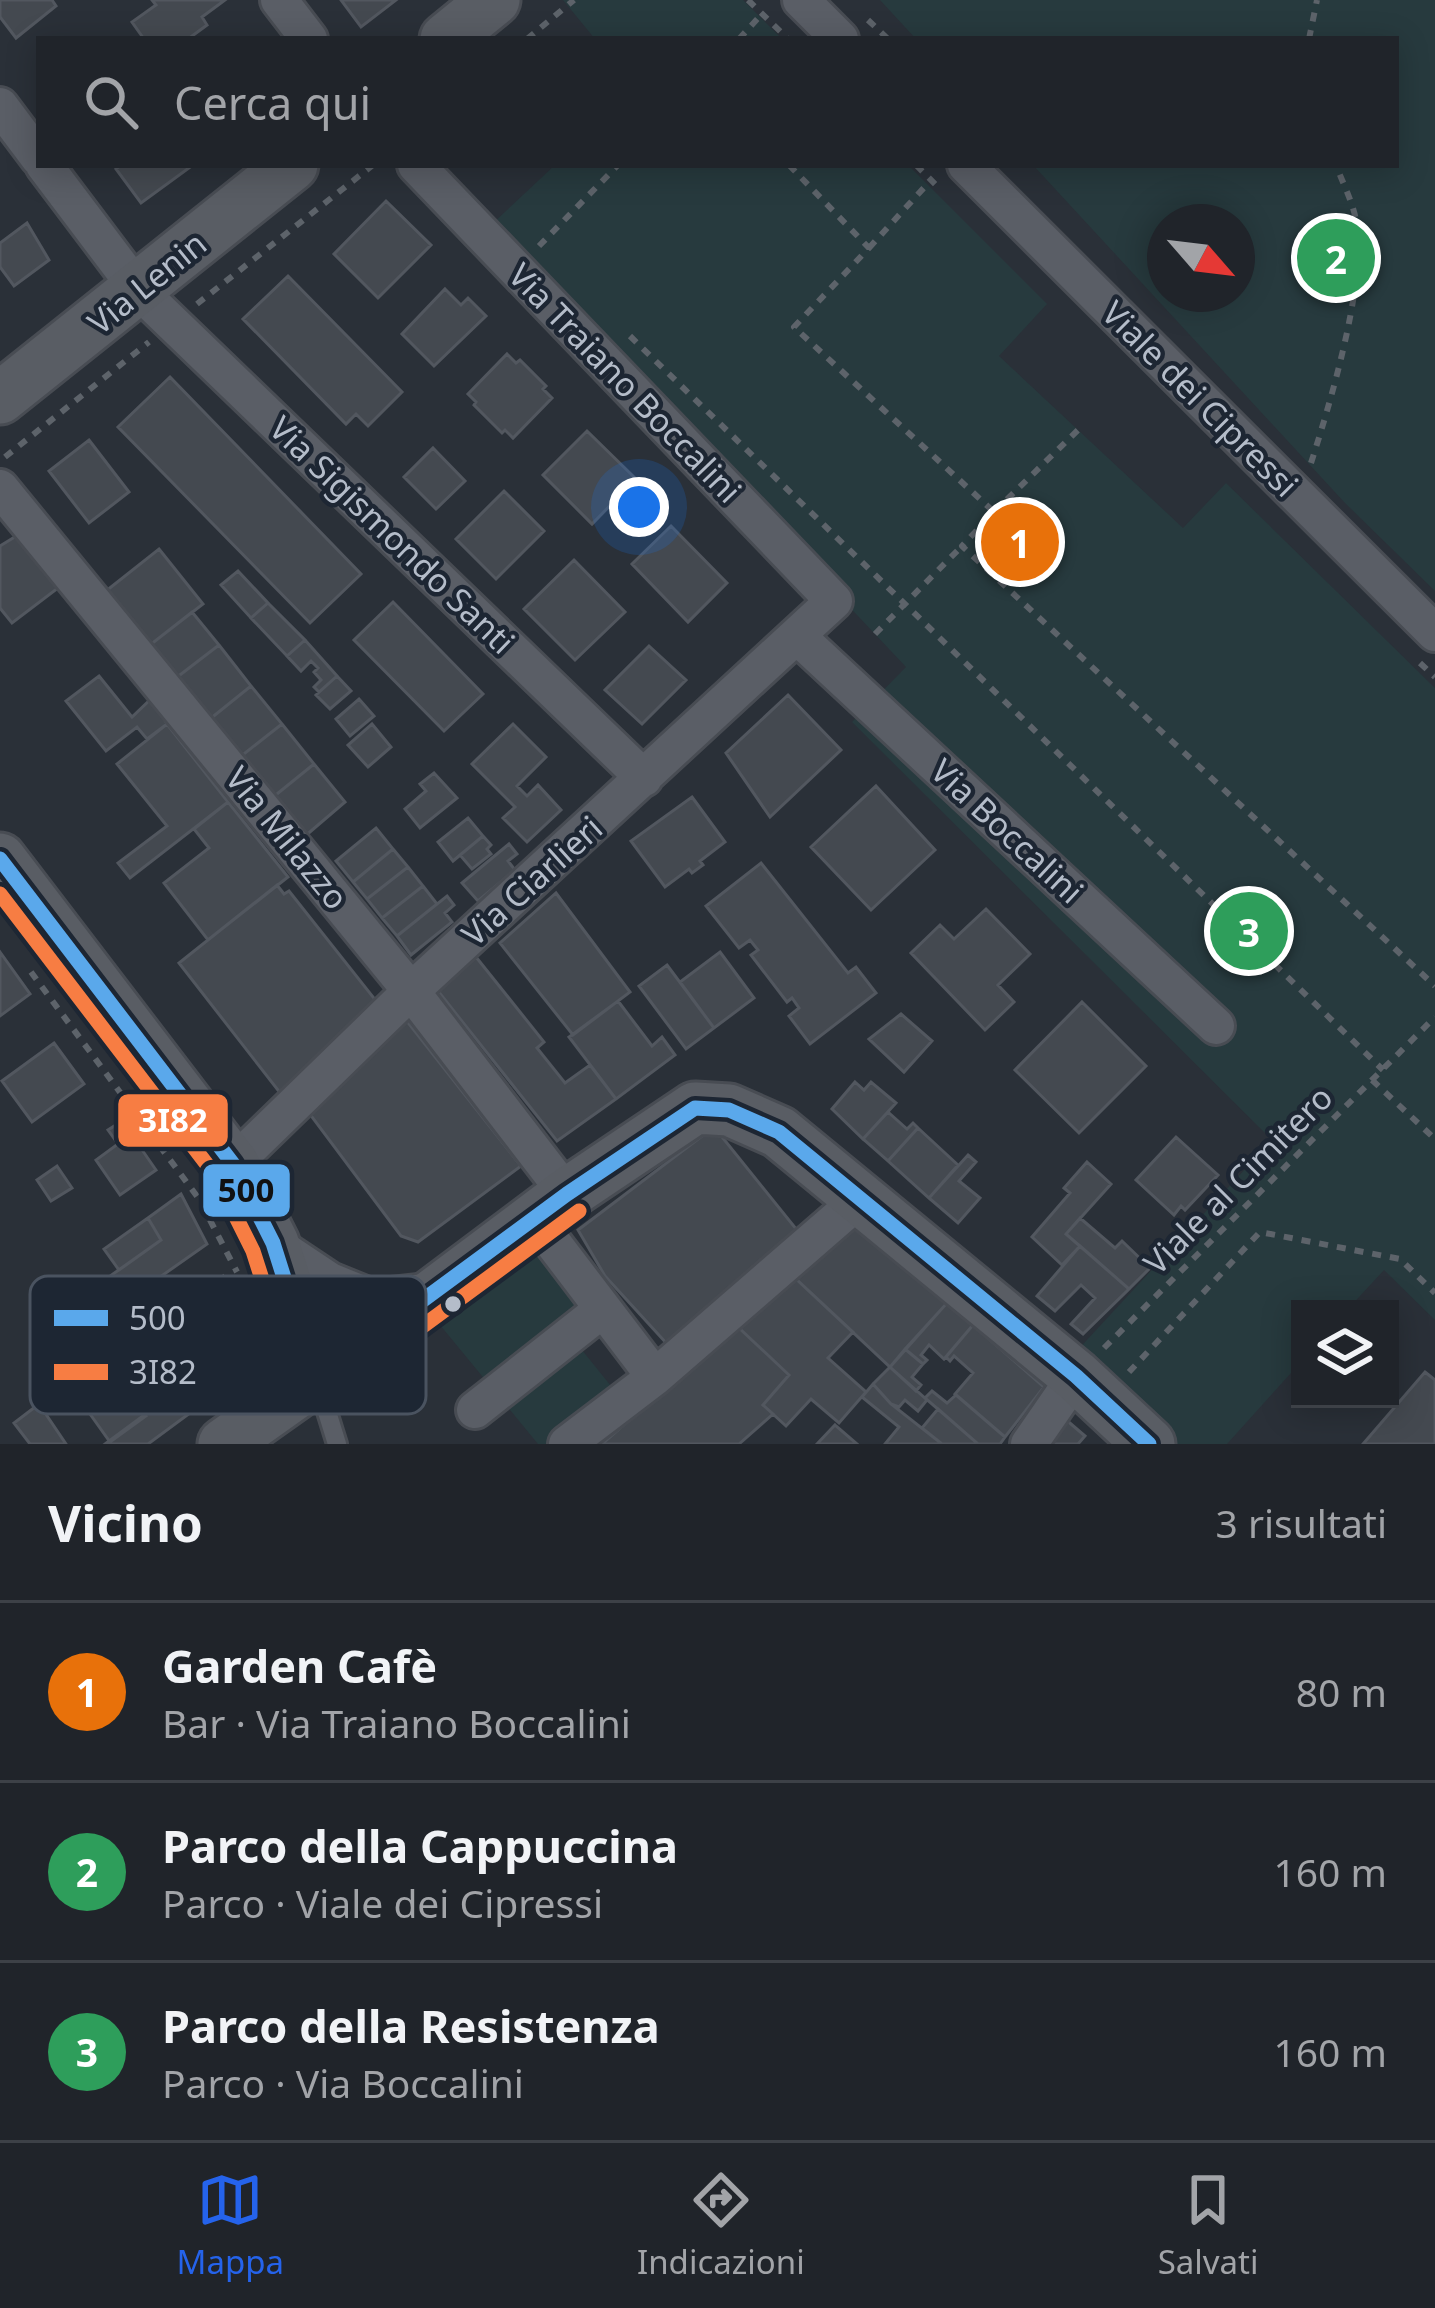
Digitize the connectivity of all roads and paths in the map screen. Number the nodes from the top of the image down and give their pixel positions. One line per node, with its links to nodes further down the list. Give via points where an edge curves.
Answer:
1 (279, 0): 8 (street)
2 (494, 0): 9 (street)
3 (574, 0): 10 (path)
4 (748, 0): 7 (path)
5 (800, 0): 13 (street)
6 (1317, 0): 14 (path)
7 (762, 14): 11 (path); 12 (path)
8 (307, 36)
9 (450, 36)
10 (530, 36)
11 (742, 36)
12 (785, 36)
13 (837, 36)
14 (1310, 36)
15 (0, 106): 16 (street, Via Sigismondo Santi)
16 (36, 153)
17 (47, 168): 27 (street, Via Sigismondo Santi)
18 (288, 168): 27 (street, Via Lenin)
19 (419, 168): 35 (street, Via Traiano Boccalini)
20 (615, 168): 25 (path)
21 (792, 168): 26 (path)
22 (969, 168): 37 (street, Viale dei Cipressi)
23 (1337, 168): 31 (path, via 1358,225 1357,269)
24 (931, 180): 26 (path)
25 (539, 246)
26 (868, 248): 33 (path, via 794,327)
27 (139, 291): 29 (street, Via Lenin); 40 (street, Via Sigismondo Santi)
28 (622, 327): 36 (path)
29 (0, 398)
30 (1078, 430): 33 (path)
31 (1310, 466)
32 (0, 488): 44 (street, Via Milazzo)
33 (994, 512): 34 (path)
34 (962, 546): 36 (path); 43 (path)
35 (834, 602): 39 (street, Via Ciarlieri)
36 (904, 604): 38 (path); 47 (path)
37 (1435, 633)
38 (875, 634)
39 (797, 636): 40 (street, Via Ciarlieri); 46 (street, Via Boccalini)
40 (644, 778): 44 (street, Via Ciarlieri)
41 (0, 859): 50 (street)
42 (28, 969): 54 (path, via 199,1199)
43 (1435, 986)
44 (411, 991): 50 (street, Via Ciarlieri); 52 (street, Via Milazzo)
45 (1435, 1017): 47 (path, Viale al Cimitero)
46 (1216, 1026)
47 (1383, 1070): 48 (path, Viale al Cimitero)
48 (1372, 1080): 49 (path); 65 (path, Viale al Cimitero)
49 (1435, 1139)
50 (233, 1165): 53 (street)
51 (859, 1201): 52 (street, via 779,1132 729,1110 694,1108); 64 (street); 65 (street)
52 (551, 1206): 59 (street); 63 (street, Via Milazzo)
53 (273, 1244): 55 (street); 56 (street)
54 (240, 1276)
55 (283, 1276)
56 (322, 1276)
57 (1435, 1278): 58 (path)
58 (1427, 1286): 61 (path); 65 (path, via 1400,1259 1260,1232)
59 (435, 1292): 60 (street); 62 (street)
60 (426, 1293)
61 (1435, 1294)
62 (426, 1299)
63 (603, 1309): 64 (street, Via Milazzo); 66 (street)
64 (655, 1377): 71 (street)
65 (1089, 1389): 72 (street); 73 (street)
66 (475, 1410)
67 (266, 1414): 69 (street)
68 (327, 1414): 70 (lane)
69 (224, 1444)
70 (337, 1444)
71 (567, 1444)
72 (1029, 1444)
73 (1149, 1444)

